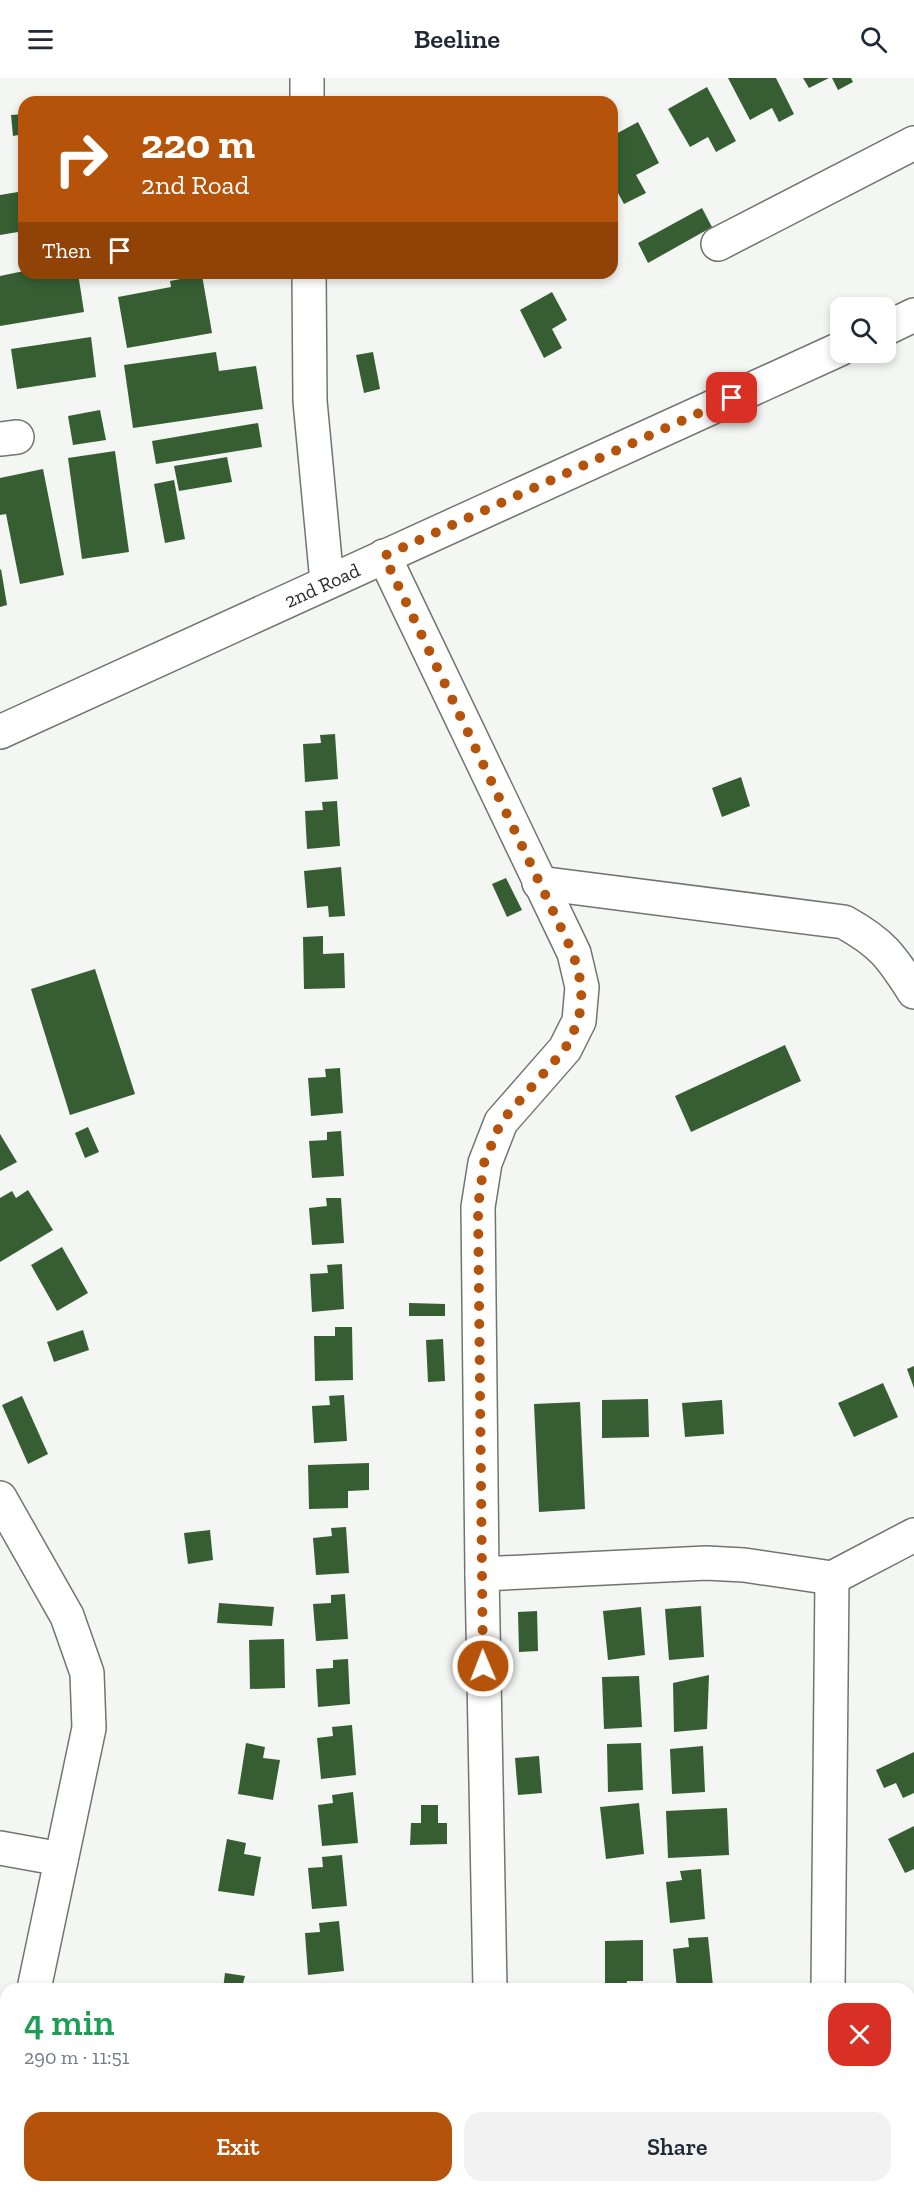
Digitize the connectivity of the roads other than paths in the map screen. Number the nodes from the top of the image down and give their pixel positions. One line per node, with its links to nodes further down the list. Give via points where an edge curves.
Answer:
1 (307, 78): 2 (street)
2 (307, 96)
3 (914, 143): 4 (street)
4 (718, 244)
5 (309, 279): 10 (street, via 310,400)
6 (914, 315): 7 (street)
7 (896, 324)
8 (830, 354): 9 (street, 2nd Road)
9 (384, 556): 10 (street, 2nd Road); 12 (street)
10 (327, 582): 11 (street, 2nd Road)
11 (0, 732)
12 (539, 883): 13 (street, via 844,922 868,935 892,957); 16 (street, via 573,953 582,987 579,1020 565,1049 501,1122 484,1163 478,1207)
13 (914, 992)
14 (0, 1498): 19 (street, via 67,1616 87,1672 89,1728)
15 (914, 1535): 17 (street)
16 (482, 1574): 17 (street, via 706,1563); 21 (street)
17 (832, 1578): 22 (street)
18 (0, 1848): 19 (street)
19 (61, 1859): 20 (street)
20 (35, 1983)
21 (490, 1983)
22 (828, 1983)

